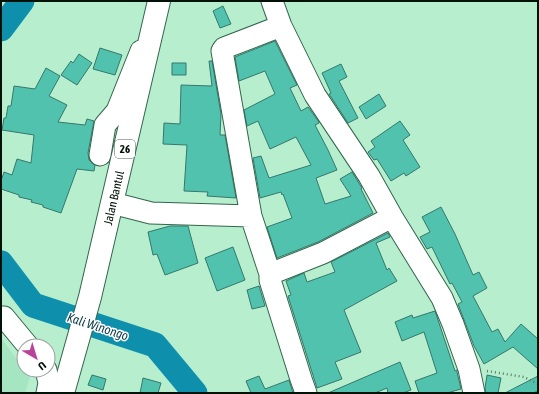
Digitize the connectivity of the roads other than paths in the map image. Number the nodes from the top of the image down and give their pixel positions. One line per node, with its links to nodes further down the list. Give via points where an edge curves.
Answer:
1 (160, 1): 4 (main road, Jalan Bantul / 26)
2 (272, 1): 3 (street)
3 (281, 26): 7 (street, via 222,51); 8 (street, via 315,95 369,176)
4 (148, 49): 5 (street, via 143,49 139,53 117,111 105,125); 6 (main road, Jalan Bantul / 26)
5 (100, 155)
6 (119, 205): 7 (street, via 151,213); 14 (main road, Jalan Bantul / 26)
7 (251, 216): 9 (street)
8 (392, 217): 9 (street, via 323,252); 16 (street, via 442,298 469,369)
9 (270, 274): 15 (street)
10 (1, 316): 11 (street)
11 (21, 338)
12 (48, 378): 13 (street)
13 (47, 393)
14 (63, 393)
15 (306, 393)
16 (474, 393)

